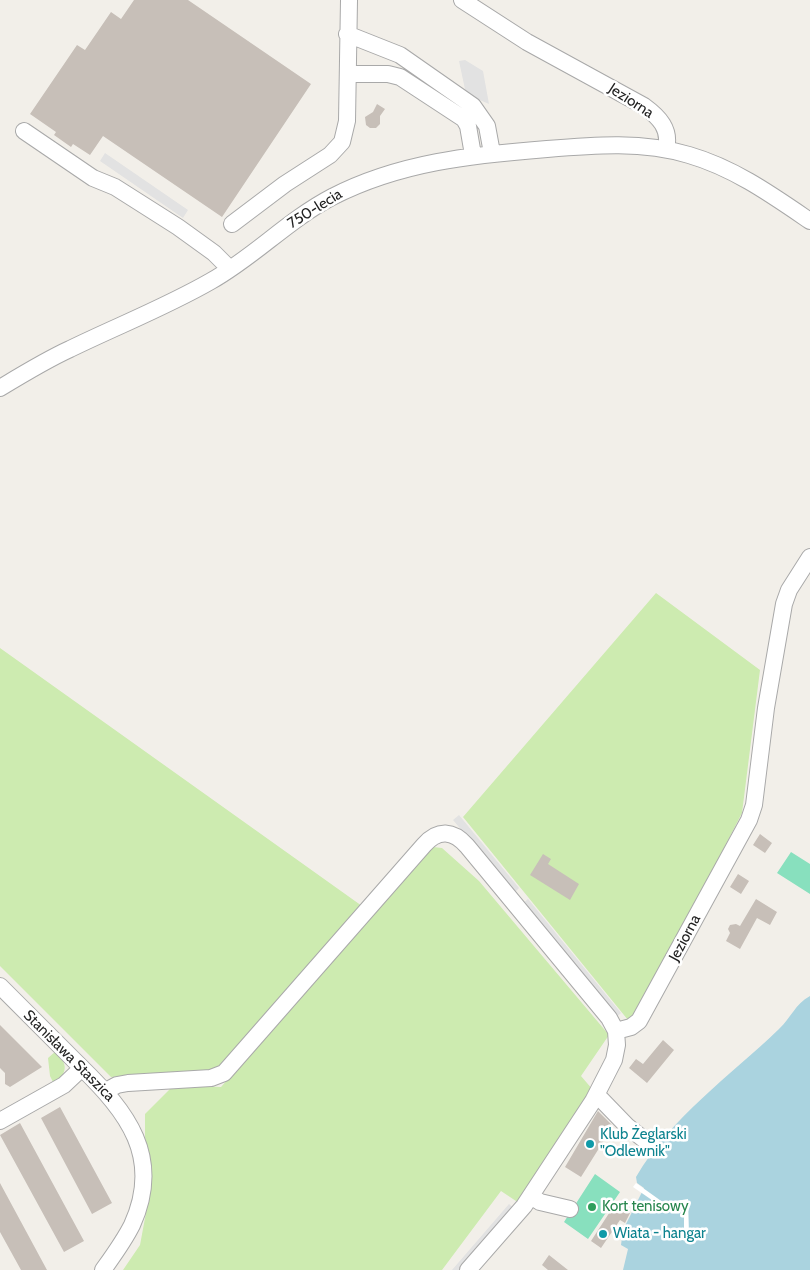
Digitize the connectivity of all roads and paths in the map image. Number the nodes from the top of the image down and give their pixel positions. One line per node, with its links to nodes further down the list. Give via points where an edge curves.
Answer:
1 (349, 0): 3 (street)
2 (462, 0): 6 (street, Jeziorna, via 527,42 644,106 666,128)
3 (347, 34): 4 (street); 7 (street, via 400,55 473,106 487,126)
4 (348, 74): 8 (street, via 388,74 408,81 464,119); 10 (street, via 345,133 336,150)
5 (24, 132): 11 (street, via 178,227)
6 (666, 149): 7 (street, 750-lecia, via 609,145); 9 (street, via 738,175)
7 (492, 154): 8 (street, 750-lecia)
8 (473, 155): 11 (street, 750-lecia, via 404,168 351,188 318,205)
9 (810, 221)
10 (232, 224)
11 (230, 269): 12 (street, 750-lecia)
12 (0, 388)
13 (810, 558): 15 (street, Jeziorna, via 789,590 784,604 752,812 639,1021 631,1028)
14 (0, 986): 16 (street, Stanisława Staszica)
15 (616, 1032): 17 (street, via 609,1018 473,852 458,837 446,832 433,836 424,845 224,1073 210,1078 122,1084); 18 (street, via 616,1053)
16 (82, 1068): 17 (street, Stanisława Staszica); 19 (street, via 64,1085)
17 (106, 1091): 23 (street, Stanisława Staszica, via 134,1134 140,1152 142,1176 139,1204 132,1224)
18 (597, 1094): 20 (street, via 627,1126); 21 (street)
19 (0, 1121)
20 (656, 1149)
21 (530, 1196): 22 (street, via 540,1202); 24 (street)
22 (570, 1209)
23 (103, 1270)
24 (468, 1270)

